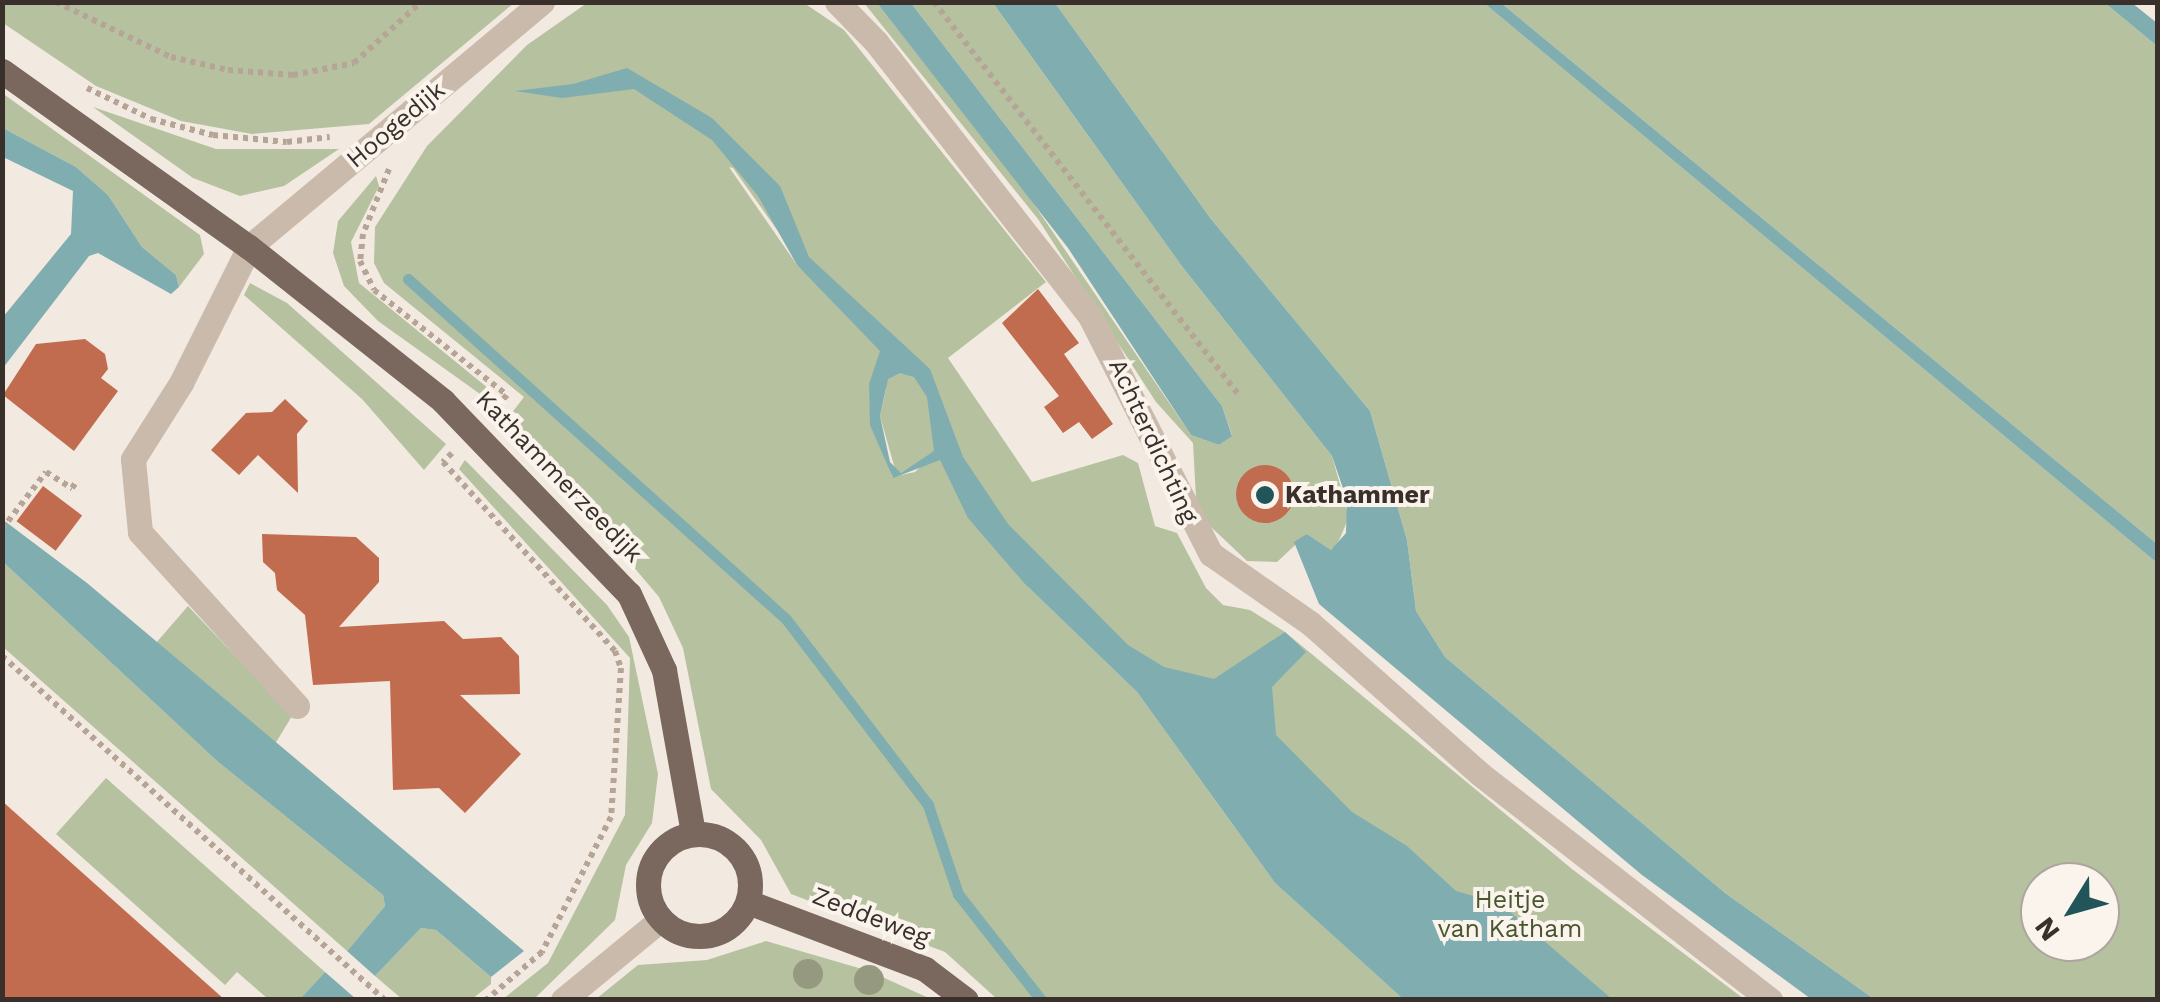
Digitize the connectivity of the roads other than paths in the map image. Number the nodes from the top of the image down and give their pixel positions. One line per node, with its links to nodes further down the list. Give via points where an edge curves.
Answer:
1 (542, 2): 4 (street, Hoogedijk)
2 (837, 2): 11 (street, Achterdichting, via 876,42 1090,316 1211,554 1310,623 1480,774)
3 (2, 71): 4 (main road, Kathammerzeedijk)
4 (249, 246): 5 (street, via 181,384 134,458 140,532); 6 (main road, Kathammerzeedijk, via 475,429 645,620 664,670)
5 (297, 706)
6 (692, 833): 7 (main road, via 727,841 744,860); 8 (main road, via 671,841 654,859 648,895)
7 (748, 902): 8 (main road, via 730,926 702,937); 10 (main road, Zeddeweg, via 925,969)
8 (660, 920): 9 (street)
9 (562, 1000)
10 (966, 1000)
11 (1770, 1000)

